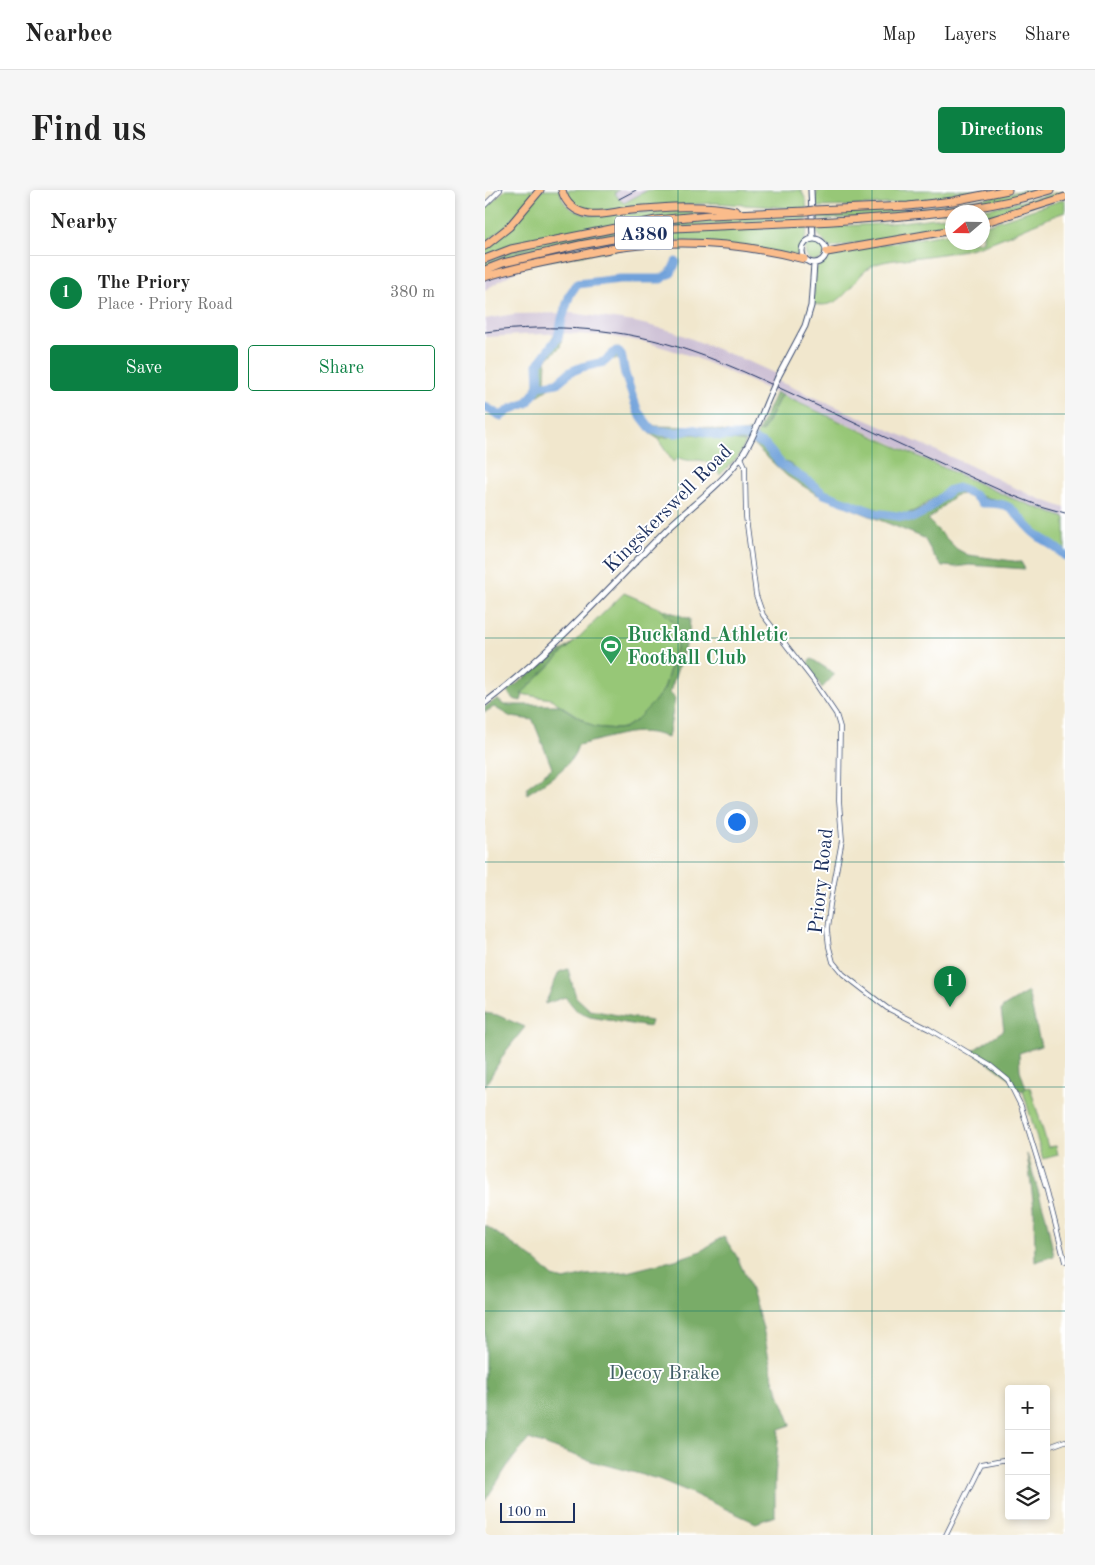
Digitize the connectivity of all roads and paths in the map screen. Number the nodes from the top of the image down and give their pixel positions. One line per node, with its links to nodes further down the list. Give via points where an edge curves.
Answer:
1 (500, 190): 8 (street)
2 (540, 190): 13 (highway, via 509,226)
3 (562, 190): 9 (highway, A380, via 563,197 574,209 590,214 714,206)
4 (811, 190): 12 (street)
5 (1008, 190): 9 (highway, A380, via 908,206)
6 (1051, 190): 18 (highway, A380, via 985,206 904,217 674,228 580,245)
7 (1065, 197): 10 (highway)
8 (485, 205)
9 (748, 213): 15 (highway, A380, via 656,220 511,249)
10 (990, 221)
11 (945, 231): 14 (highway)
12 (813, 239): 14 (street, via 823,242); 16 (street, via 803,247)
13 (485, 246)
14 (827, 252): 17 (street, via 822,261)
15 (485, 259)
16 (804, 259): 17 (street); 19 (highway, A380, via 733,246 675,243 624,247 505,270)
17 (814, 264): 20 (street, Kingskerswell Road, bridge, via 811,306 805,326)
18 (485, 270)
19 (485, 277)
20 (741, 457): 21 (street, Kingskerswell Road, via 537,659); 22 (street, Priory Road, via 745,466 746,517 756,595 763,615 813,680 840,727 842,840 827,930 833,962 843,974 887,1008 929,1029 991,1066 1008,1080 1021,1106)
21 (485, 703)
22 (1065, 1262)
23 (1065, 1441): 24 (street)
24 (1050, 1447)
25 (1005, 1460): 26 (street, via 981,1464)
26 (945, 1535)

